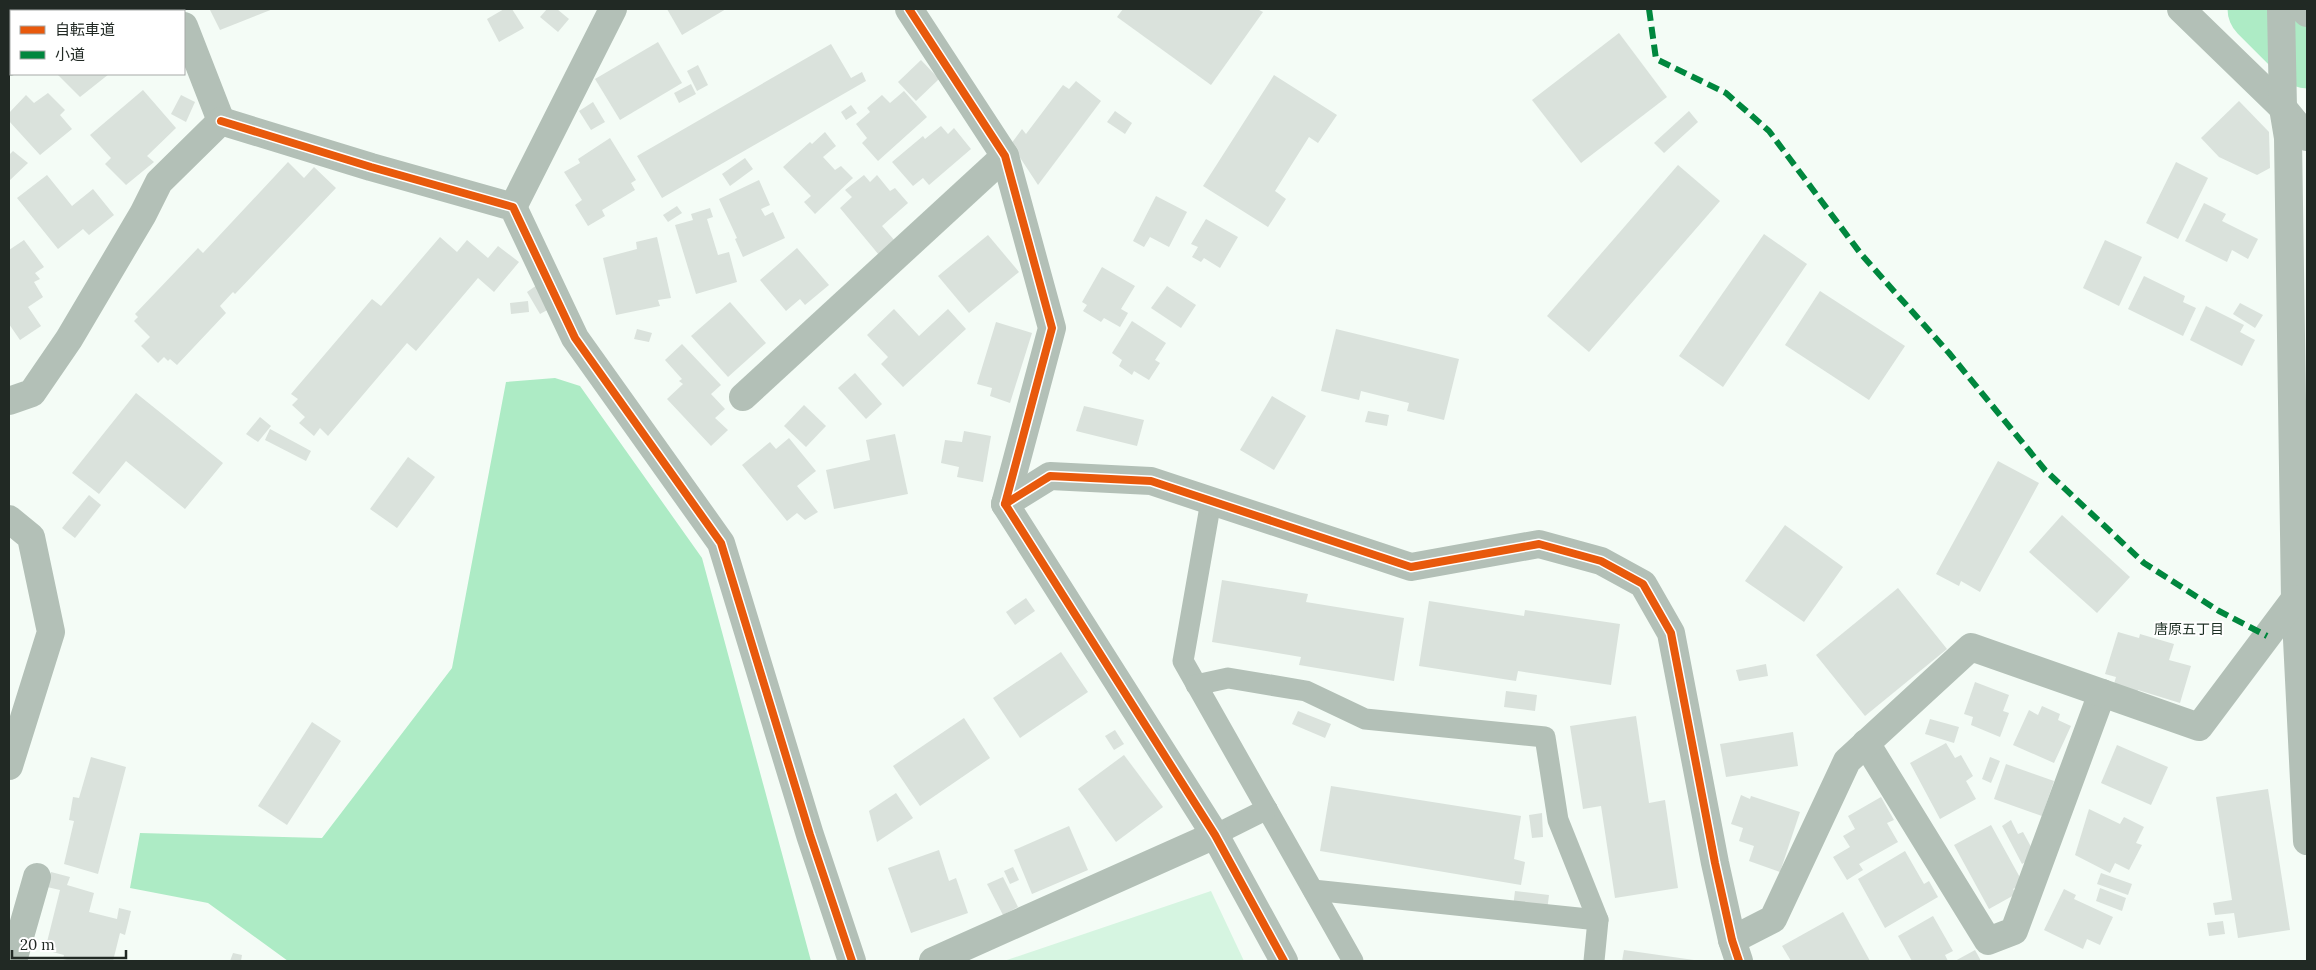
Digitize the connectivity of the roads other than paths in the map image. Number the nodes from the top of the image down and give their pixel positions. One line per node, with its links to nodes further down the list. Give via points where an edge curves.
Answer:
1 (613, 9): 12 (street)
2 (909, 9): 11 (street)
3 (2181, 9): 8 (street)
4 (2281, 9): 8 (street)
5 (2303, 9): 6 (street)
6 (2307, 13)
7 (185, 29): 9 (street)
8 (2282, 108): 10 (street); 18 (street, via 2288,138)
9 (221, 121): 12 (street, via 371,168); 14 (street, via 159,182 69,339 32,393)
10 (2307, 137)
11 (1005, 156): 13 (street); 16 (street, via 1052,328)
12 (513, 207): 31 (street, via 575,338 721,543)
13 (744, 397)
14 (9, 402)
15 (1211, 501): 16 (street, via 1150,481 1050,476); 19 (lane, via 1183,662); 29 (street, via 1411,567 1539,544 1601,561 1643,584 1670,634 1714,863)
16 (1005, 504): 24 (street)
17 (9, 519): 22 (street, via 31,537 51,632)
18 (2301, 602): 20 (street, via 2199,727); 25 (street)
19 (1196, 685): 23 (lane); 28 (lane, via 1228,678 1306,690 1366,719 1545,737 1558,820)
20 (2102, 693): 21 (street, via 1971,647); 21 (street, via 2014,931 1988,941)
21 (1866, 743): 29 (street, via 1847,761 1773,920)
22 (9, 766)
23 (1267, 809): 24 (lane); 27 (lane)
24 (1215, 835): 32 (street); 33 (street)
25 (2307, 841)
26 (37, 877): 30 (street)
27 (1313, 890): 28 (lane); 34 (lane)
28 (1598, 920): 35 (lane)
29 (1735, 951)
30 (13, 961)
31 (852, 961)
32 (933, 961)
33 (1284, 961)
34 (1353, 961)
35 (1594, 961)

